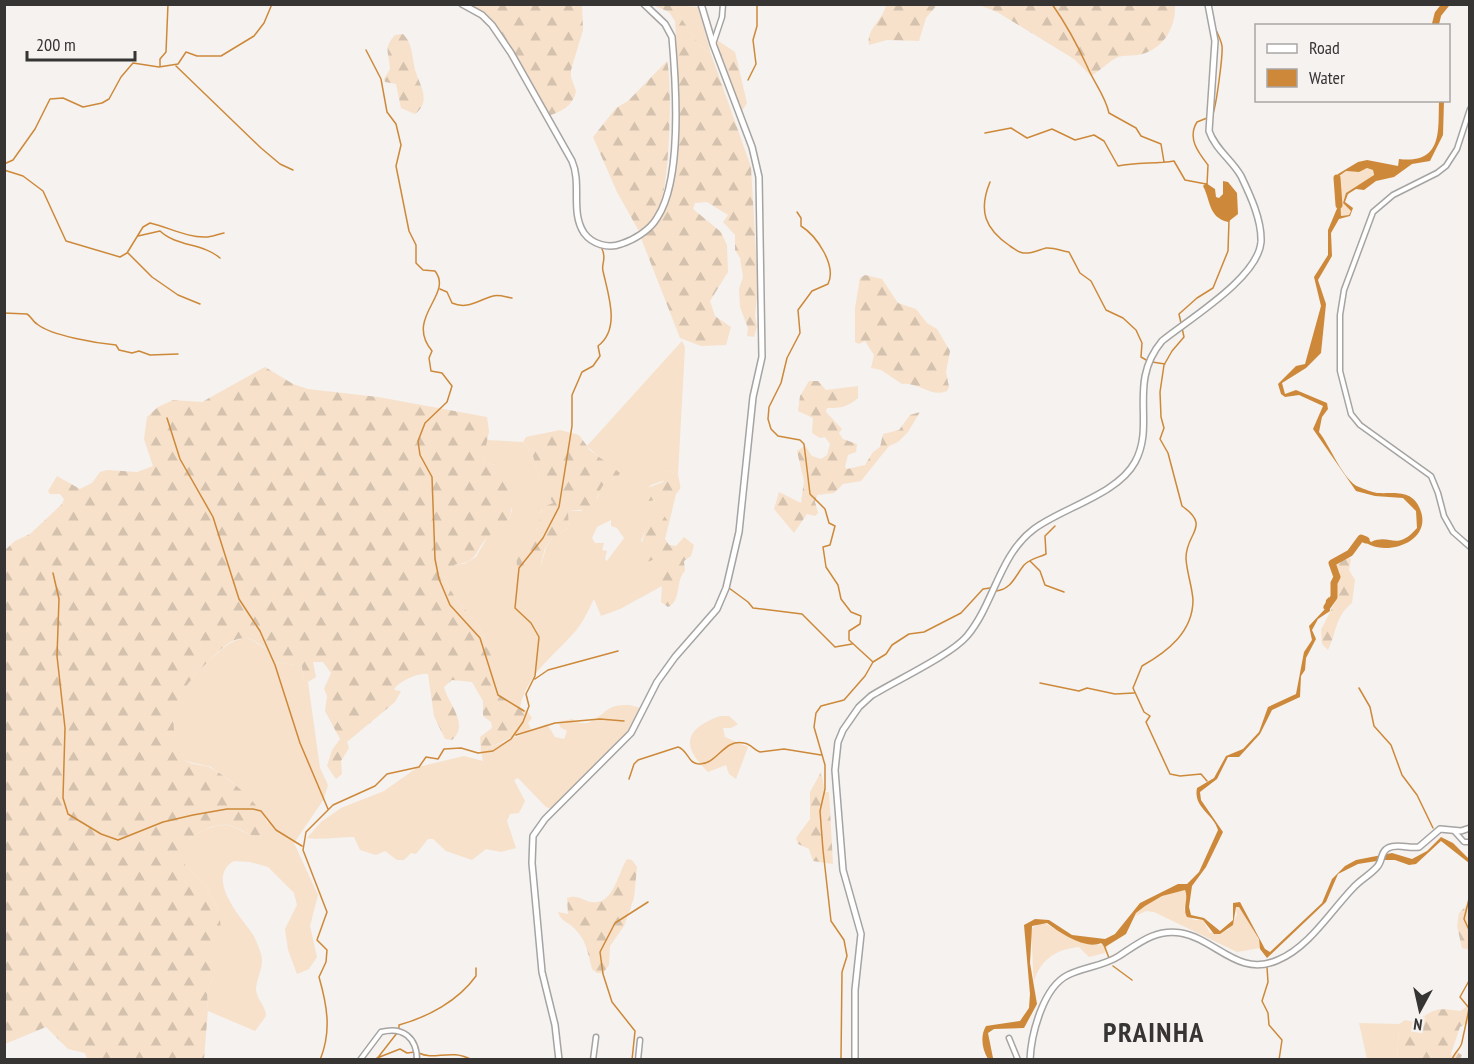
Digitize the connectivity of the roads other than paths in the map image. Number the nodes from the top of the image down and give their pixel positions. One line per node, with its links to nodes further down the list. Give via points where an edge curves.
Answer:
1 (462, 4): 2 (street, via 492,25 572,161 578,181 581,228 590,240 613,246 640,235 657,219 674,160 672,37 665,24)
2 (644, 4)
3 (701, 4): 6 (street)
4 (723, 4): 6 (street)
5 (1208, 4): 20 (street, via 1215,41 1209,131 1247,189 1260,231 1258,254 1245,274 1162,341 1152,355 1142,385 1142,444 1131,469 1111,486 1024,537 965,638 871,696 843,730 835,770 843,870 861,934 855,990)
6 (713, 44): 17 (street, via 752,147 760,196 762,357 753,397 739,532 726,588 715,614 657,682 631,733 533,837 541,963)
7 (1470, 110): 8 (street, via 1457,149 1446,166 1376,208 1345,288 1340,332 1340,371 1351,414 1368,431 1431,476 1444,516 1453,532)
8 (1470, 547)
9 (1470, 828): 10 (street)
10 (1454, 830): 11 (street, via 1464,842); 22 (street, via 1436,830 1419,847 1394,846 1382,854 1381,862 1311,935 1280,960 1249,965 1197,938 1164,933 1144,938 1108,962 1064,977 1049,994 1034,1030)
11 (1470, 842)
12 (596, 1037): 18 (street)
13 (1009, 1038): 21 (street)
14 (640, 1040): 19 (street)
15 (360, 1059): 16 (street, via 381,1032 394,1030 412,1039)
16 (417, 1059)
17 (559, 1059)
18 (593, 1059)
19 (638, 1059)
20 (855, 1059)
21 (1018, 1059)
22 (1030, 1059)

